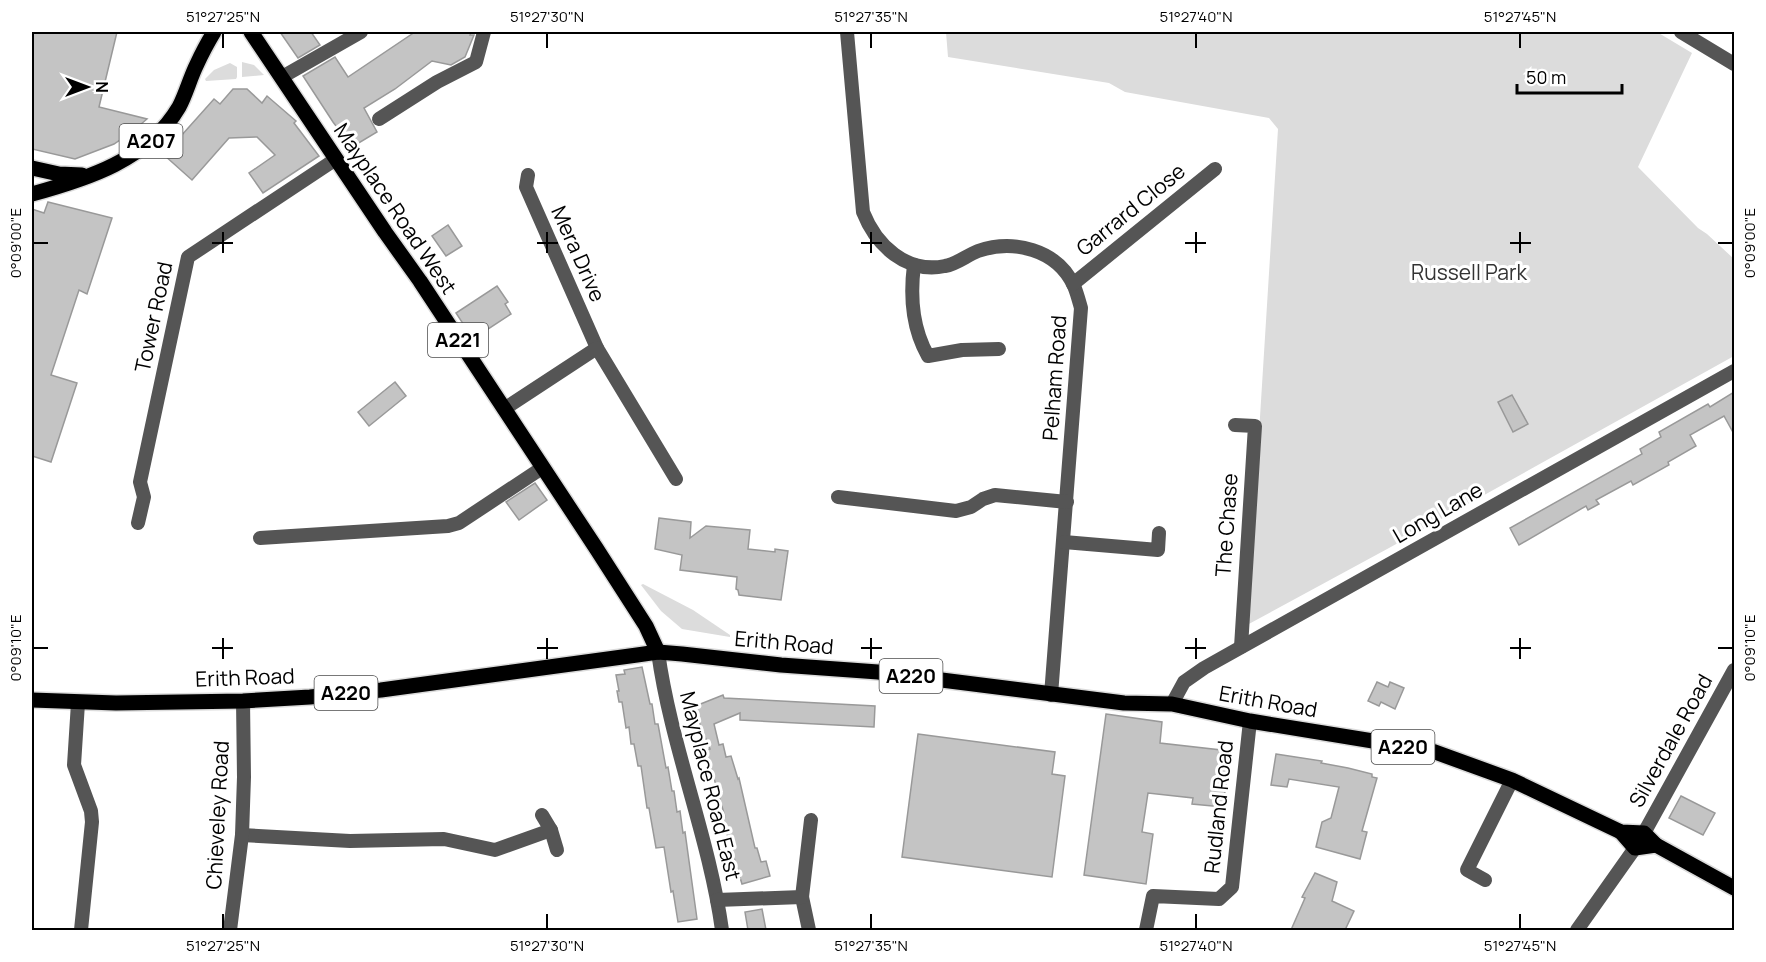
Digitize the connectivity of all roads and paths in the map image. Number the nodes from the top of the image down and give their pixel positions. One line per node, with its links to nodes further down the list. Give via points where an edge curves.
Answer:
1 (213, 32): 13 (main road, A207, via 179,107 151,142 122,162)
2 (251, 32): 8 (main road, Mayplace Road West / A221)
3 (361, 32): 8 (street)
4 (484, 32): 9 (street, via 476,62)
5 (847, 32): 16 (street, Pelham Road, via 863,212 879,242)
6 (1681, 32): 7 (street)
7 (1734, 64)
8 (285, 75): 10 (main road, Mayplace Road West / A221)
9 (379, 119)
10 (336, 159): 21 (main road, Mayplace Road West / A221); 27 (street, Tower Road, via 188,257 140,482 144,497)
11 (32, 168): 13 (main road, A207)
12 (1215, 169): 17 (street, Garrard Close)
13 (88, 175): 15 (main road, A207)
14 (528, 175): 18 (street, Mera Drive, via 526,187)
15 (32, 194)
16 (914, 265): 17 (street, Pelham Road, via 943,267 977,252 1014,246 1042,254 1060,267); 19 (street, via 912,308 920,343 928,356)
17 (1073, 284): 26 (street, Pelham Road, via 1081,308)
18 (597, 348): 21 (street); 24 (street, Mera Drive)
19 (999, 349)
20 (1734, 371): 31 (street, Long Lane)
21 (504, 409): 23 (main road, Mayplace Road West / A221)
22 (1235, 425): 31 (street, The Chase, via 1255,426)
23 (542, 468): 29 (street, via 448,526); 32 (main road, Mayplace Road West / A221, via 646,626)
24 (676, 479)
25 (838, 497): 26 (street, via 956,511 995,495)
26 (1067, 502): 30 (street, Pelham Road)
27 (138, 523)
28 (1159, 533): 30 (street, via 1158,550)
29 (260, 538)
30 (1064, 542): 34 (street, Pelham Road)
31 (1240, 647): 38 (street, Long Lane, via 1184,681)
32 (658, 652): 34 (main road, Erith Road / A220, via 878,672); 36 (main road, Erith Road / A220, via 381,690); 53 (street, Mayplace Road East, via 667,705)
33 (1734, 670): 45 (street, Silverdale Road)
34 (1051, 695): 38 (main road, Erith Road / A220)
35 (32, 700): 37 (main road, Erith Road / A220)
36 (243, 701): 37 (main road, Erith Road / A220); 46 (street, Chieveley Road)
37 (78, 703): 54 (street, via 74,765 91,811)
38 (1172, 704): 39 (main road, Erith Road / A220)
39 (1250, 721): 40 (main road, Erith Road / A220, via 1435,752); 58 (street, Rudland Road, via 1232,887 1219,899 1153,896)
40 (1512, 780): 44 (main road, Erith Road / A220); 50 (street, via 1467,870)
41 (542, 815): 43 (street)
42 (811, 820): 52 (street)
43 (551, 830): 46 (street, via 495,850 444,839); 49 (street)
44 (1621, 832): 45 (main road, Erith Road / A220); 48 (main road, Erith Road / A220)
45 (1644, 833): 47 (main road)
46 (242, 835): 55 (street, Chieveley Road)
47 (1656, 845): 48 (main road); 51 (main road)
48 (1635, 848): 59 (street)
49 (557, 850)
50 (1485, 880)
51 (1734, 888)
52 (802, 897): 53 (street); 57 (street)
53 (717, 900): 56 (street, Mayplace Road East)
54 (81, 930)
55 (230, 930)
56 (722, 930)
57 (809, 930)
58 (1146, 930)
59 (1577, 930)

